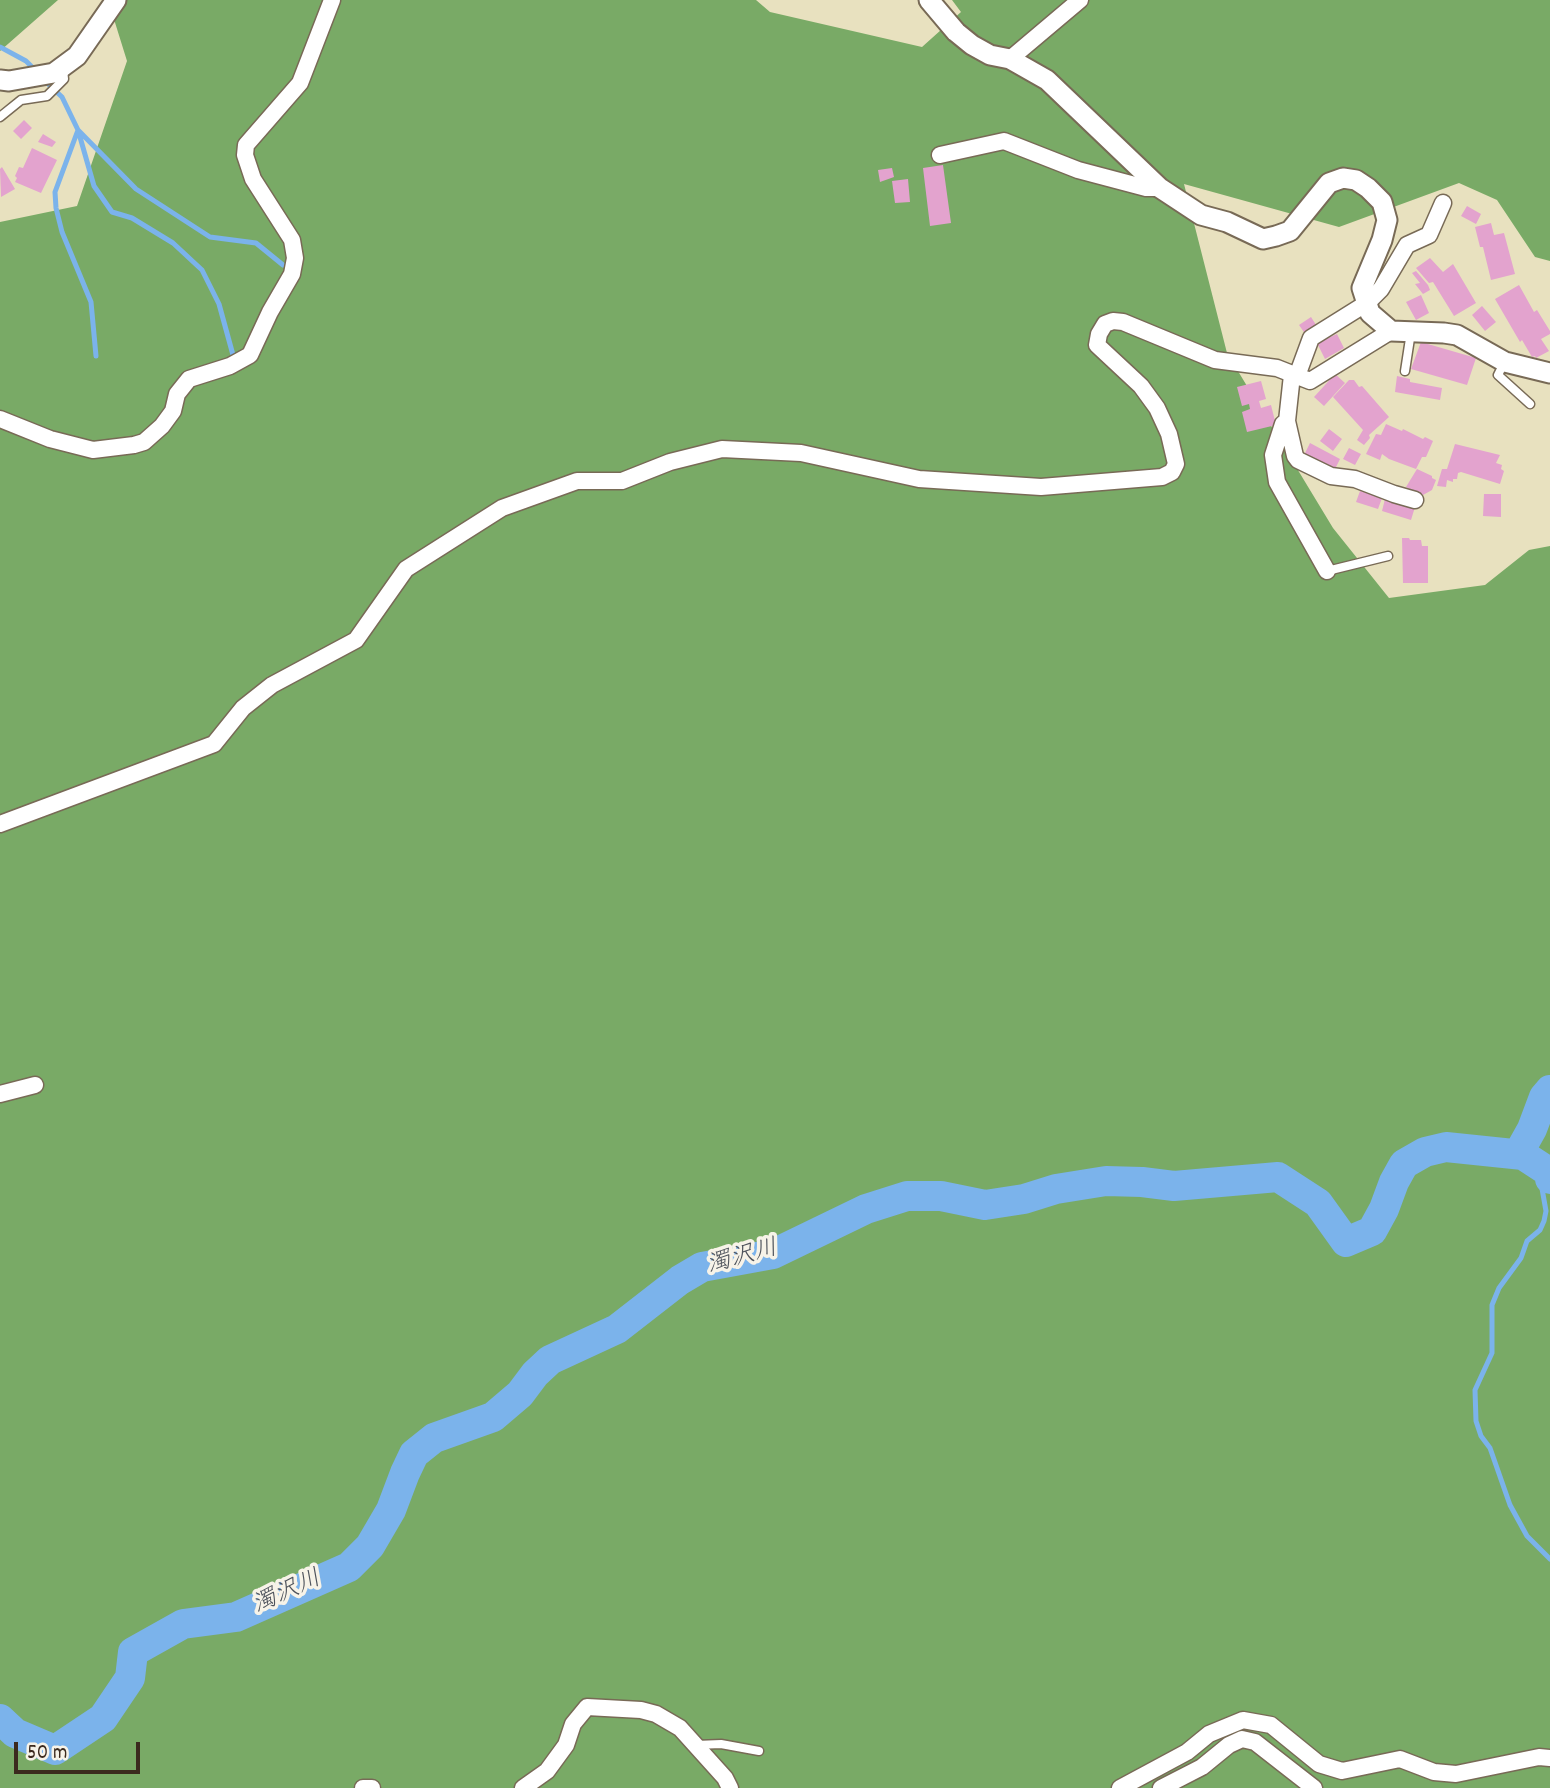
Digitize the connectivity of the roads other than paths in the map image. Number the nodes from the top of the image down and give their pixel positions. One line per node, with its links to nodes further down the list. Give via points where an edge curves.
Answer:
1 (116, 0): 6 (street, via 77,56)
2 (332, 0): 19 (street, via 300,83 246,145 253,179 292,240 295,257 292,274 250,355 189,379 162,426 145,442 134,445 93,450)
3 (929, 0): 5 (street, via 972,45)
4 (1080, 0): 5 (street)
5 (1010, 60): 10 (street, via 1047,80)
6 (63, 67): 7 (street, via 54,73); 8 (lane, via 64,79 47,96 21,100)
7 (0, 80)
8 (0, 117)
9 (940, 155): 10 (street, via 1004,141 1078,170)
10 (1160, 188): 12 (street, via 1201,215 1264,239 1290,231 1329,183 1356,180 1382,202 1387,220 1362,288)
11 (1443, 203): 12 (street, via 1429,235 1407,245 1381,289)
12 (1367, 303): 13 (street, via 1370,313); 17 (street, via 1311,338)
13 (1401, 332): 14 (street, via 1457,335); 15 (lane); 17 (street, via 1310,381)
14 (1505, 362): 16 (street); 18 (lane, via 1498,375)
15 (1405, 371)
16 (1550, 373)
17 (1294, 376): 20 (street); 24 (street, via 1277,368 1215,360 1123,322 1105,324 1097,345 1141,386 1169,434 1176,464 1162,477 1041,487 919,479 801,453 722,449 622,481 577,481 502,508 406,569 356,640 272,685 243,708 215,744)
18 (1530, 404)
19 (0, 419)
20 (1287, 421): 21 (street, via 1298,460 1331,476 1355,479); 23 (street, via 1273,454 1277,482)
21 (1415, 500)
22 (1388, 556): 23 (lane)
23 (1327, 571)
24 (0, 824)
25 (35, 1085): 26 (street)
26 (0, 1094)
27 (695, 1745): 28 (lane); 32 (street, via 680,1728 656,1714 587,1707 547,1771); 33 (street)
28 (759, 1751)
29 (1550, 1758): 34 (street, via 1456,1774 1434,1772 1400,1759 1342,1771 1319,1764 1271,1726 1243,1720 1209,1734 1187,1752)
30 (363, 1788): 31 (street)
31 (372, 1788)
32 (523, 1788)
33 (730, 1788)
34 (1120, 1788)
35 (1161, 1788): 36 (street, via 1242,1739 1255,1742)
36 (1314, 1788)

